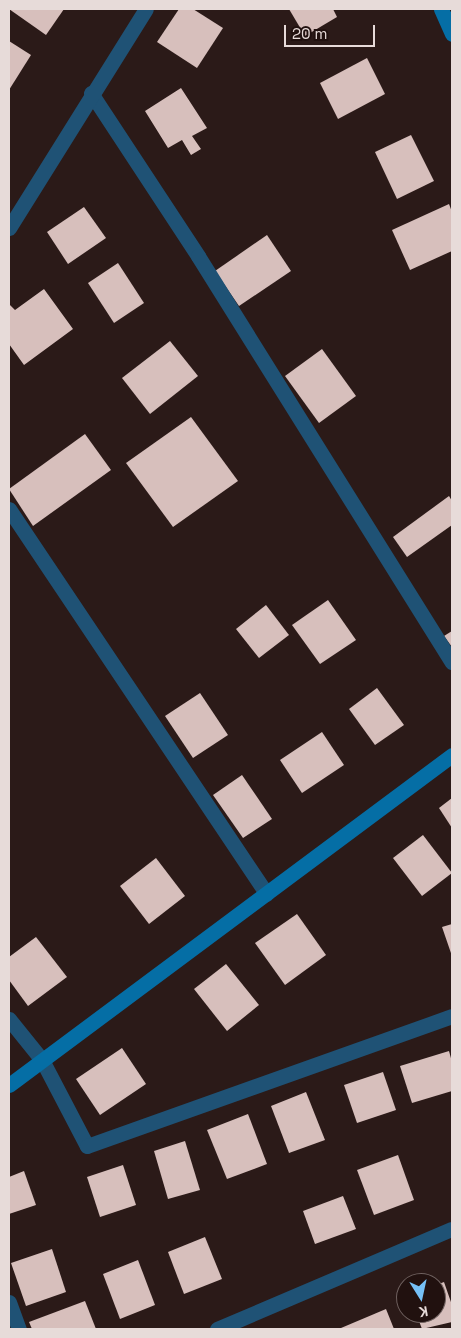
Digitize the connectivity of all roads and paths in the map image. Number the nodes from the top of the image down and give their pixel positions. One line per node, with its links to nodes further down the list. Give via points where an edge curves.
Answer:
1 (146, 9): 4 (street)
2 (441, 9): 3 (street)
3 (452, 34)
4 (91, 93): 5 (street); 7 (street, via 203,264)
5 (9, 228)
6 (9, 508): 9 (street)
7 (452, 662)
8 (452, 755): 9 (street)
9 (268, 894): 12 (street)
10 (452, 1016): 12 (street, via 87,1146)
11 (9, 1019): 12 (street)
12 (42, 1060): 13 (street)
13 (9, 1085)
14 (452, 1229): 17 (street)
15 (9, 1302): 16 (street)
16 (19, 1329)
17 (217, 1329)

